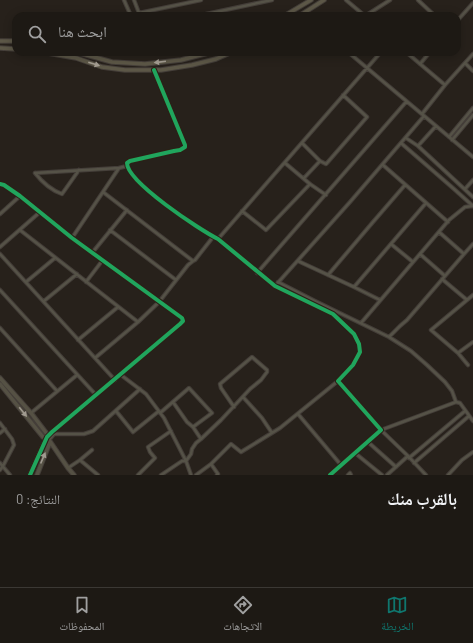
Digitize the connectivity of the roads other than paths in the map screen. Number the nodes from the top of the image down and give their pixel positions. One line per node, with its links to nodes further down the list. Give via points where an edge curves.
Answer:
1 (124, 0): 11 (street)
2 (134, 0): 12 (street)
3 (201, 0): 13 (street)
4 (272, 0): 14 (street)
5 (311, 0): 15 (main road)
6 (324, 0): 16 (main road)
7 (346, 0): 17 (street)
8 (390, 0): 18 (street)
9 (418, 0): 19 (street)
10 (473, 3): 20 (street)
11 (129, 12)
12 (139, 12)
13 (152, 12)
14 (216, 12)
15 (291, 12)
16 (308, 12)
17 (360, 12)
18 (371, 12)
19 (431, 12)
20 (461, 16)
21 (0, 41): 22 (main road)
22 (12, 41)
23 (0, 48): 24 (main road)
24 (12, 49)
25 (473, 54): 34 (street)
26 (65, 56): 37 (main road, one-way to 37, via 102,67)
27 (90, 56): 28 (main road, one-way to 27, via 145,64 112,62)
28 (196, 56)
29 (223, 56): 37 (main road, via 192,65)
30 (353, 56): 36 (street)
31 (378, 56): 36 (street)
32 (411, 56): 35 (street)
33 (427, 56): 35 (street)
34 (465, 63): 38 (street); 39 (street)
35 (420, 64): 39 (street)
36 (367, 68): 40 (street); 41 (street)
37 (154, 70): 56 (street, via 185,148 130,161)
38 (473, 71)
39 (445, 85): 43 (street)
40 (343, 95): 49 (street); 53 (street, via 367,117 328,163)
41 (406, 102): 43 (street); 66 (street)
42 (473, 108): 46 (street)
43 (423, 115): 45 (street); 47 (street)
44 (473, 115): 48 (street)
45 (436, 126): 46 (street); 51 (street)
46 (449, 137): 48 (street)
47 (406, 138): 50 (street); 51 (street)
48 (452, 140): 52 (street)
49 (302, 143): 53 (street); 54 (street)
50 (401, 143): 55 (street); 70 (street)
51 (418, 146): 64 (street)
52 (473, 157)
53 (320, 161): 59 (street)
54 (284, 163): 59 (street); 72 (street)
55 (383, 165): 63 (street); 92 (street)
56 (127, 166): 57 (street); 79 (street, via 141,185)
57 (119, 168): 58 (street); 65 (street)
58 (79, 170): 58 (street, via 64,171 35,173 42,182 62,194)
59 (304, 178): 62 (street)
60 (473, 180): 64 (street)
61 (0, 184): 67 (street)
62 (310, 184): 66 (street); 72 (street, via 266,230)
63 (405, 185): 69 (street); 96 (street)
64 (465, 189): 68 (street)
65 (103, 192): 71 (street); 80 (street)
66 (326, 195): 94 (street)
67 (20, 196): 73 (street); 74 (street)
68 (473, 197)
69 (426, 203): 75 (street); 82 (street)
70 (472, 206): 75 (street, via 464,207)
71 (127, 210): 77 (street); 91 (street)
72 (242, 211): 81 (street)
73 (40, 212): 76 (street); 80 (street)
74 (0, 214)
75 (448, 222): 78 (street)
76 (20, 230): 84 (street); 89 (street)
77 (110, 230): 85 (street); 99 (street)
78 (439, 232): 87 (street); 88 (street)
79 (213, 237): 81 (street); 91 (street)
80 (72, 238): 85 (street)
81 (218, 239): 94 (street)
82 (391, 244): 93 (street); 104 (street)
83 (473, 244): 88 (street)
84 (0, 247)
85 (92, 253): 90 (street)
86 (0, 254): 100 (street)
87 (420, 254): 93 (street); 97 (street)
88 (464, 254): 97 (street)
89 (55, 258): 95 (street); 100 (street)
90 (102, 261): 101 (street); 110 (street)
91 (192, 261): 99 (street)
92 (298, 261): 96 (street); 102 (street)
93 (413, 262): 107 (street)
94 (258, 273): 103 (street)
95 (77, 274): 101 (street); 109 (street)
96 (328, 275): 104 (street)
97 (445, 276): 98 (street)
98 (442, 279): 108 (street); 115 (street, via 407,320)
99 (176, 280): 110 (street)
100 (26, 282): 109 (street)
101 (86, 282): 111 (street)
102 (278, 282): 103 (street); 113 (street)
103 (275, 286): 125 (street, via 333,314 354,334 360,352 353,365)
104 (354, 287): 107 (street)
105 (0, 290): 122 (street)
106 (473, 295): 108 (street)
107 (380, 300): 113 (street)
108 (467, 300): 118 (street, via 431,330)
109 (44, 302): 116 (street)
110 (159, 302): 112 (street); 121 (street, via 183,320)
111 (118, 307): 112 (street); 116 (street)
112 (138, 322): 119 (street)
113 (361, 323): 115 (street)
114 (0, 328): 128 (street)
115 (389, 336): 132 (street, via 411,351 441,378 452,391)
116 (78, 340): 119 (street)
117 (473, 342): 118 (street)
118 (458, 353): 120 (street)
119 (95, 358): 124 (street)
120 (468, 365)
121 (121, 374): 124 (street); 127 (street)
122 (77, 375): 128 (street); 129 (street)
123 (0, 378): 137 (street)
124 (114, 380): 129 (street)
125 (338, 381): 138 (street); 144 (street)
126 (0, 384): 149 (street, one-way to 149)
127 (140, 390): 135 (street); 136 (street)
128 (57, 391): 137 (street)
129 (96, 395): 149 (street, via 52,432)
130 (242, 397): 133 (street); 133 (street, via 267,372 252,357 220,384); 147 (street)
131 (173, 402): 136 (street); 142 (street); 142 (street, via 189,388 212,413)
132 (456, 402): 134 (street); 144 (street)
133 (234, 407): 148 (street)
134 (465, 410): 139 (street); 154 (street)
135 (116, 411): 136 (street, via 133,432); 149 (street, via 93,431 84,434 54,434)
136 (159, 412): 145 (street)
137 (31, 413): 149 (street)
138 (298, 414): 147 (street); 160 (street)
139 (469, 416): 140 (street); 158 (street)
140 (473, 421)
141 (0, 423): 143 (street)
142 (193, 427): 148 (street)
143 (5, 429): 146 (street); 161 (street, via 14,445)
144 (381, 430): 150 (street); 154 (street)
145 (171, 431): 156 (street); 170 (street, via 148,447 155,458)
146 (0, 433)
147 (272, 433): 159 (street, via 242,452 231,444)
148 (201, 439): 156 (street)
149 (49, 440): 164 (street); 166 (street); 167 (street, one-way to 149)
150 (368, 442): 153 (street); 162 (street)
151 (92, 450): 155 (street)
152 (473, 452): 179 (street)
153 (355, 454): 160 (street); 176 (street)
154 (409, 457): 158 (street); 162 (street)
155 (80, 460): 164 (street); 169 (street)
156 (186, 460): 171 (street); 172 (street)
157 (0, 463): 161 (street)
158 (414, 463): 178 (street)
159 (211, 464): 173 (street); 174 (street)
160 (341, 465): 175 (street)
161 (3, 466): 163 (street); 165 (street)
162 (396, 467): 177 (street)
163 (0, 470)
164 (69, 471): 168 (street)
165 (10, 475)
166 (30, 475)
167 (36, 475)
168 (74, 475)
169 (98, 475)
170 (138, 475)
171 (161, 475)
172 (191, 475)
173 (196, 475)
174 (218, 475)
175 (330, 475)
176 (382, 475)
177 (387, 475)
178 (426, 475)
179 (448, 475)

